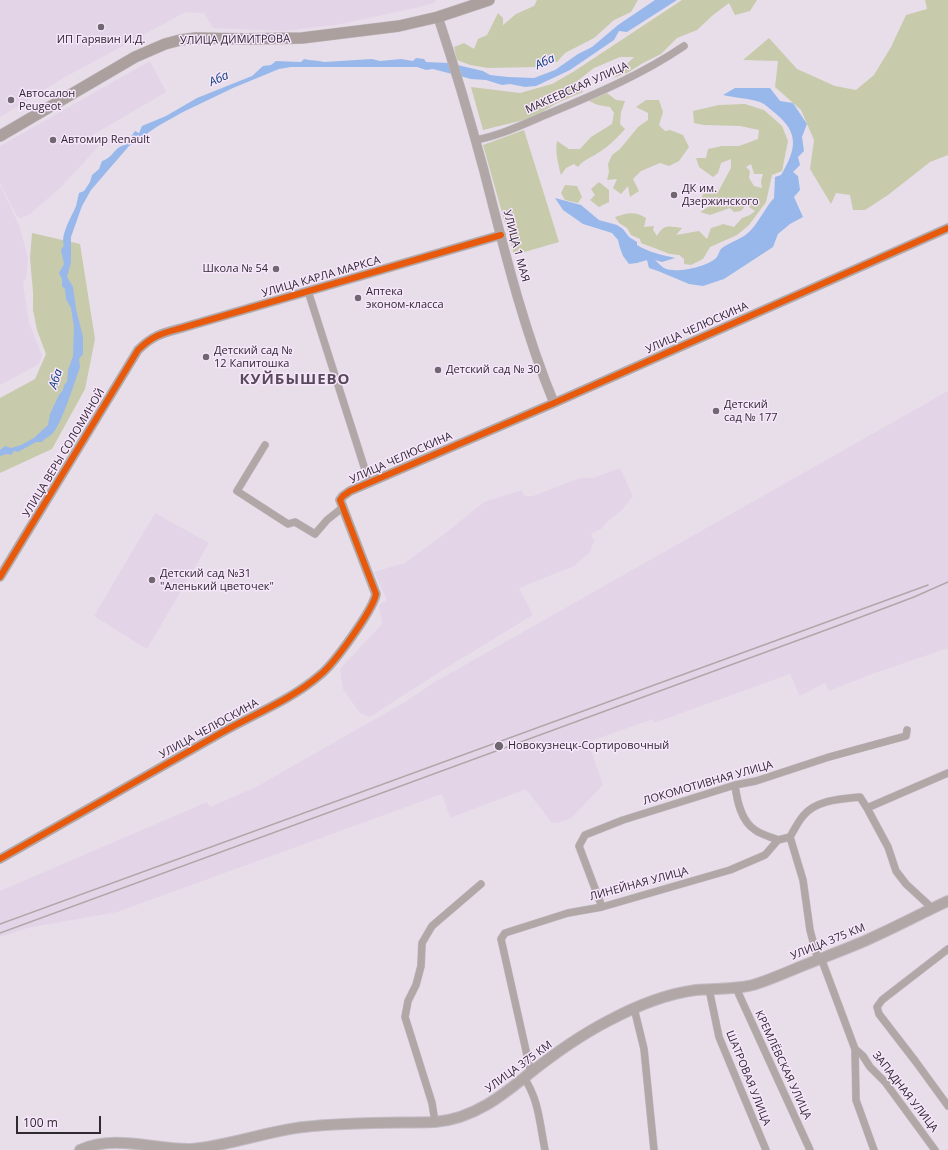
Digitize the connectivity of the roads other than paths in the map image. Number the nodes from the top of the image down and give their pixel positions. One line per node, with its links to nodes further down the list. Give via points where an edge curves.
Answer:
1 (489, 0): 2 (main road, УЛИЦА ДИМИТРОВА)
2 (438, 18): 4 (main road, УЛИЦА ДИМИТРОВА, via 399,26 302,38 196,38 165,44 135,57); 5 (street, УЛИЦА 1 МАЯ)
3 (684, 46): 5 (street, МАКЕЕВСКАЯ УЛИЦА, via 663,60 580,100 501,134)
4 (0, 136)
5 (476, 140): 7 (street, УЛИЦА 1 МАЯ)
6 (948, 228): 10 (street, УЛИЦА ЧЕЛЮСКИНА)
7 (501, 235): 8 (street, УЛИЦА КАРЛА МАРКСА); 10 (street, УЛИЦА 1 МАЯ, via 539,365)
8 (308, 291): 9 (street, УЛИЦА КАРЛА МАРКСА, via 157,336); 12 (street)
9 (148, 341): 14 (street, УЛИЦА ВЕРЫ СОЛОМИНОЙ, via 138,350)
10 (554, 403): 12 (street, УЛИЦА ЧЕЛЮСКИНА)
11 (265, 445): 13 (street, via 237,491 288,524 295,522 315,534)
12 (369, 482): 13 (street, УЛИЦА ЧЕЛЮСКИНА, via 343,496 340,500)
13 (342, 508): 21 (street, УЛИЦА ЧЕЛЮСКИНА, via 376,594 372,606 326,670 290,696 237,723)
14 (0, 577)
15 (907, 730): 17 (street, ЛОКОМОТИВНАЯ УЛИЦА, via 906,736)
16 (948, 773): 18 (street)
17 (735, 785): 20 (street, via 736,798 747,824); 24 (street, ЛОКОМОТИВНАЯ УЛИЦА, via 623,820 585,836 579,846)
18 (867, 808): 19 (street, via 860,797 840,799 816,806 804,815); 25 (street, via 888,847 896,871)
19 (790, 838): 20 (street); 27 (street, via 803,880 810,930)
20 (778, 840): 24 (street, ЛИНЕЙНАЯ УЛИЦА, via 765,855 730,870)
21 (0, 858)
22 (481, 884): 34 (street, via 432,926 422,943 422,966 408,1001 405,1017 432,1103)
23 (948, 901): 25 (main road, УЛИЦА 375 КМ)
24 (602, 907): 32 (street, ЛИНЕЙНАЯ УЛИЦА, via 568,913 502,937)
25 (932, 908): 27 (main road, УЛИЦА 375 КМ, via 869,939)
26 (948, 949): 33 (street, via 882,1000 877,1007 879,1014)
27 (820, 959): 28 (main road, УЛИЦА 375 КМ, via 756,984); 31 (street)
28 (736, 988): 29 (main road, УЛИЦА 375 КМ); 39 (street, КРЕМЛЁВСКАЯ УЛИЦА)
29 (709, 989): 30 (main road, УЛИЦА 375 КМ, via 669,995); 38 (street, ШАТРОВАЯ УЛИЦА, via 719,1037)
30 (634, 1008): 32 (main road, УЛИЦА 375 КМ, via 583,1036); 37 (street, via 644,1049)
31 (855, 1049): 40 (street, via 856,1100); 41 (street, ЗАПАДНАЯ УЛИЦА, via 885,1082)
32 (528, 1076): 34 (main road, УЛИЦА 375 КМ, via 479,1110 454,1119); 36 (street, via 536,1101)
33 (948, 1106)
34 (435, 1122): 35 (main road, УЛИЦА 375 КМ, via 304,1127 220,1146 190,1150 110,1144 88,1146)
35 (80, 1150)
36 (545, 1150)
37 (654, 1150)
38 (766, 1150)
39 (810, 1150)
40 (874, 1150)
41 (935, 1150)

